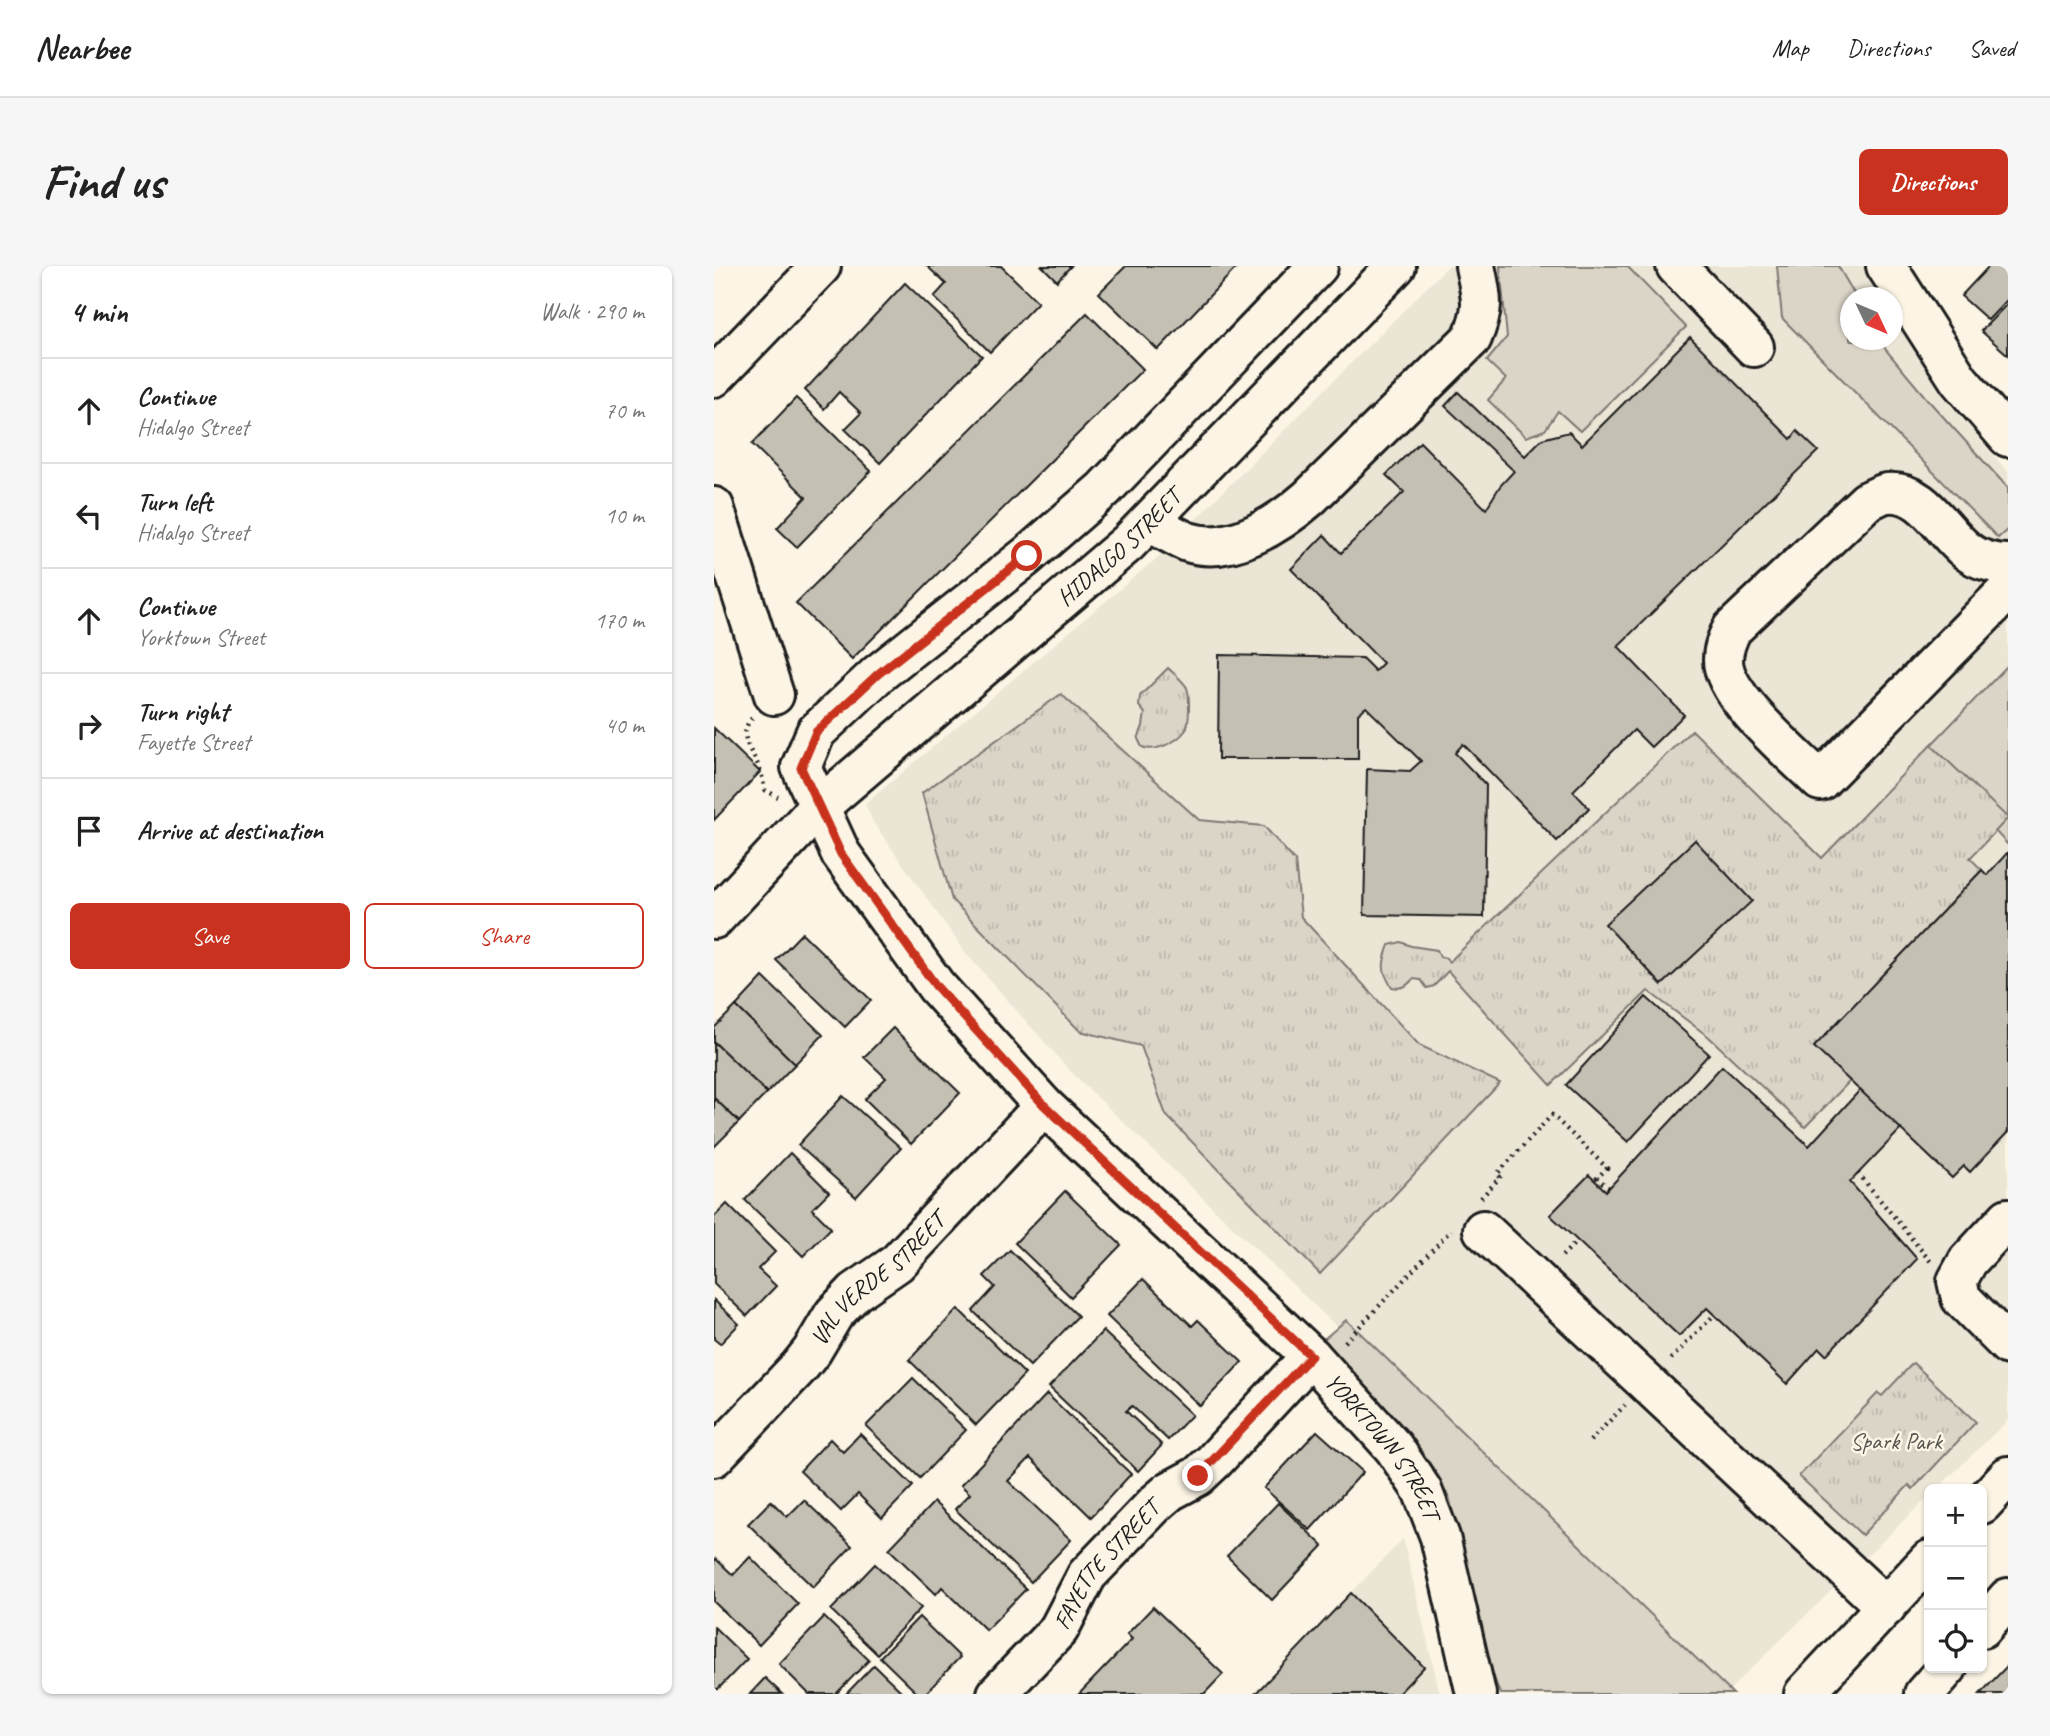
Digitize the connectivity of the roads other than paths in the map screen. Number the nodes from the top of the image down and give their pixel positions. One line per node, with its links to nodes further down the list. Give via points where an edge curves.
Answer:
1 (821, 266): 8 (street)
2 (1318, 266): 15 (street, via 1104,489 878,674 816,732 801,768)
3 (1396, 266): 11 (street, HIDALGO STREET)
4 (1475, 266): 11 (street, via 1482,299 1472,338 1284,519 1260,533 1221,544 1190,542)
5 (1675, 266): 7 (street)
6 (1886, 266): 9 (street, via 1959,380)
7 (1754, 347)
8 (714, 377)
9 (2008, 437)
10 (714, 507): 14 (street)
11 (1149, 522): 15 (street, HIDALGO STREET)
12 (2008, 564): 13 (street, via 1967,552 1919,502 1886,493 1867,501 1732,629 1723,662 1728,681 1759,721 1820,781)
13 (2008, 590)
14 (774, 695)
15 (818, 808): 16 (street, HIDALGO STREET); 17 (street, YORKTOWN STREET, via 841,854 936,986)
16 (714, 919)
17 (1044, 1105): 21 (street, YORKTOWN STREET); 22 (street, VAL VERDE STREET, via 897,1263 855,1292 834,1314 800,1366)
18 (2008, 1218): 20 (street, via 1968,1261 1957,1281 1961,1298)
19 (1483, 1230): 27 (street)
20 (2008, 1345)
21 (1311, 1356): 30 (street, FAYETTE STREET, via 1198,1476 1156,1503 1087,1575 1059,1629); 31 (street, YORKTOWN STREET, via 1394,1448 1422,1490 1440,1537)
22 (714, 1457)
23 (2008, 1475): 24 (street)
24 (1987, 1498)
25 (1924, 1565): 27 (street)
26 (2008, 1598): 28 (street)
27 (1886, 1607): 32 (street)
28 (1987, 1623)
29 (1943, 1673): 33 (street)
30 (997, 1694)
31 (1476, 1694)
32 (1804, 1694)
33 (1924, 1694)

